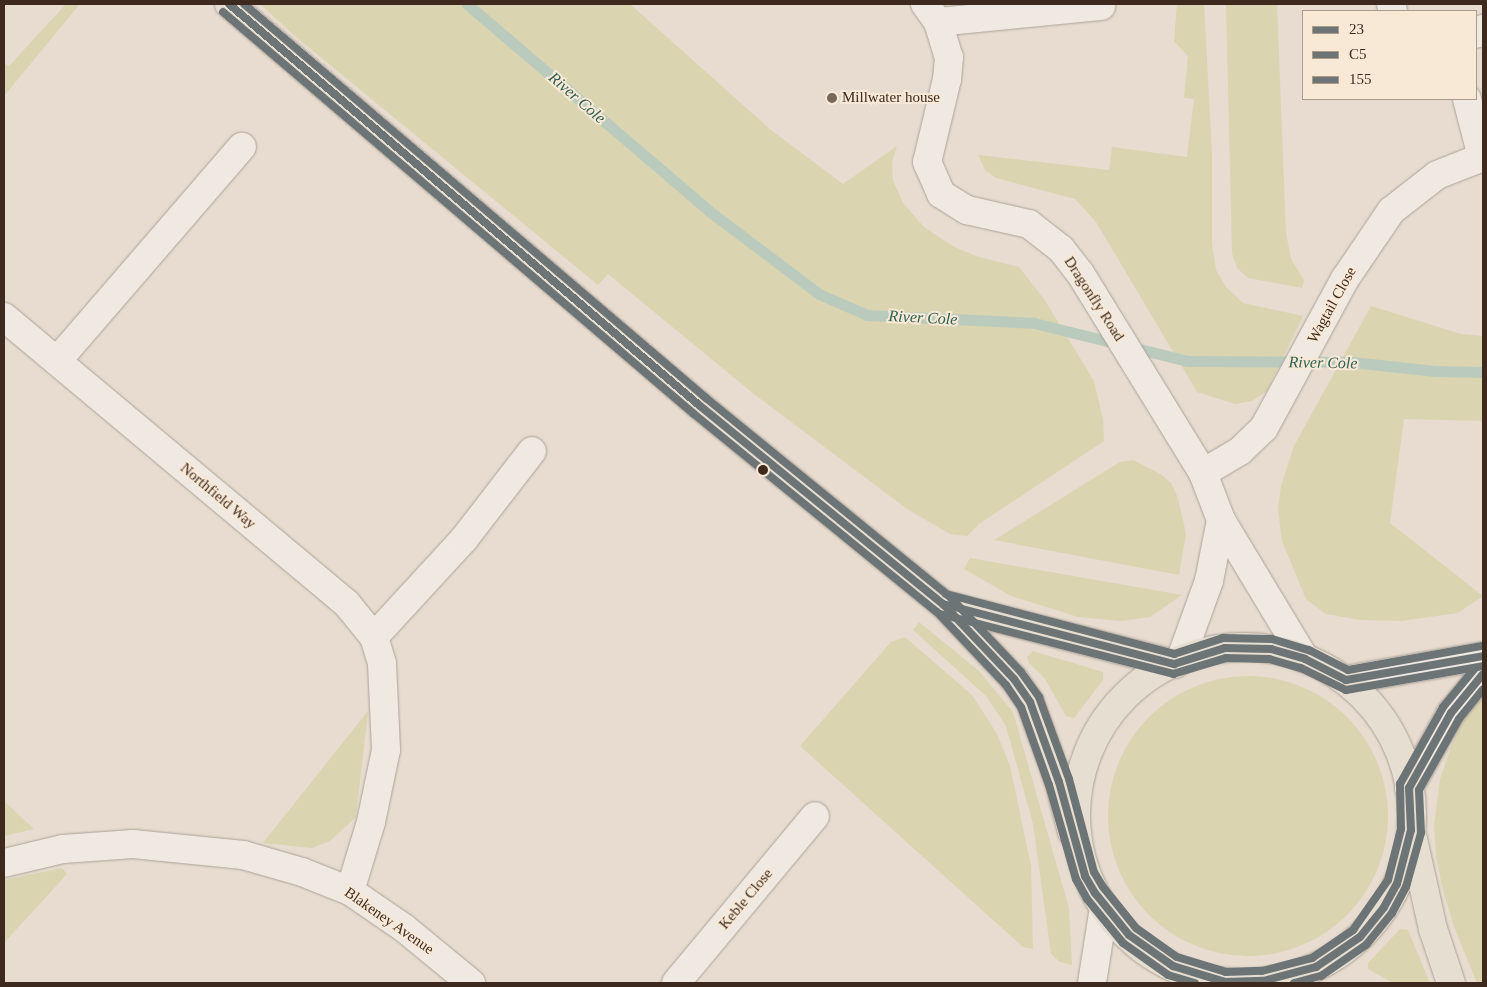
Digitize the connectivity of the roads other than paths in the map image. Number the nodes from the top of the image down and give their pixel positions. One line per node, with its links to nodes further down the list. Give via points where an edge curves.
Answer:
1 (229, 4): 12 (main road, via 700,406)
2 (1101, 6): 3 (street, Dragonfly Road)
3 (931, 13): 10 (street, Dragonfly Road, via 945,41 948,64 927,162 940,194 967,210 1030,224 1061,249 1080,273)
4 (1467, 100): 6 (street, Wagtail Close)
5 (242, 147): 8 (street)
6 (1482, 157): 10 (street, Wagtail Close, via 1437,175 1391,211 1372,234 1320,323 1283,397 1252,441)
7 (4, 317): 8 (street, Northfield Way)
8 (57, 361): 13 (street, Northfield Way, via 347,604)
9 (532, 451): 13 (street, via 464,539)
10 (1203, 473): 11 (street, Dragonfly Road)
11 (1221, 520): 15 (street, Dragonfly Road); 16 (street, via 1209,581)
12 (944, 605): 16 (main road); 22 (main road, via 1014,679 1030,702 1059,782)
13 (374, 637): 24 (street, Northfield Way, via 382,664 386,750 371,822)
14 (1483, 656): 18 (street)
15 (1305, 658): 16 (main road, via 1286,651 1248,647 1225,648); 18 (main road)
16 (1177, 662): 22 (main road, via 1142,684 1121,703 1097,737 1080,776)
17 (1483, 674): 19 (street, via 1451,712)
18 (1346, 680): 19 (main road, via 1379,713 1390,731 1406,767)
19 (1409, 788): 21 (main road)
20 (815, 816): 28 (street, Keble Close)
21 (1411, 830): 26 (main road, via 1397,884 1372,924 1347,948); 32 (main road, via 1433,929)
22 (1072, 832): 25 (main road, via 1085,876)
23 (4, 863): 24 (street, Blakeney Avenue, via 64,849 133,844 190,847 243,855 302,872)
24 (350, 891): 27 (street, Blakeney Avenue, via 404,928)
25 (1104, 907): 29 (street); 30 (main road, via 1143,947 1173,966 1207,978)
26 (1302, 972): 30 (main road); 31 (main road)
27 (472, 983)
28 (676, 983)
29 (1092, 983)
30 (1242, 983)
31 (1329, 983)
32 (1451, 983)

